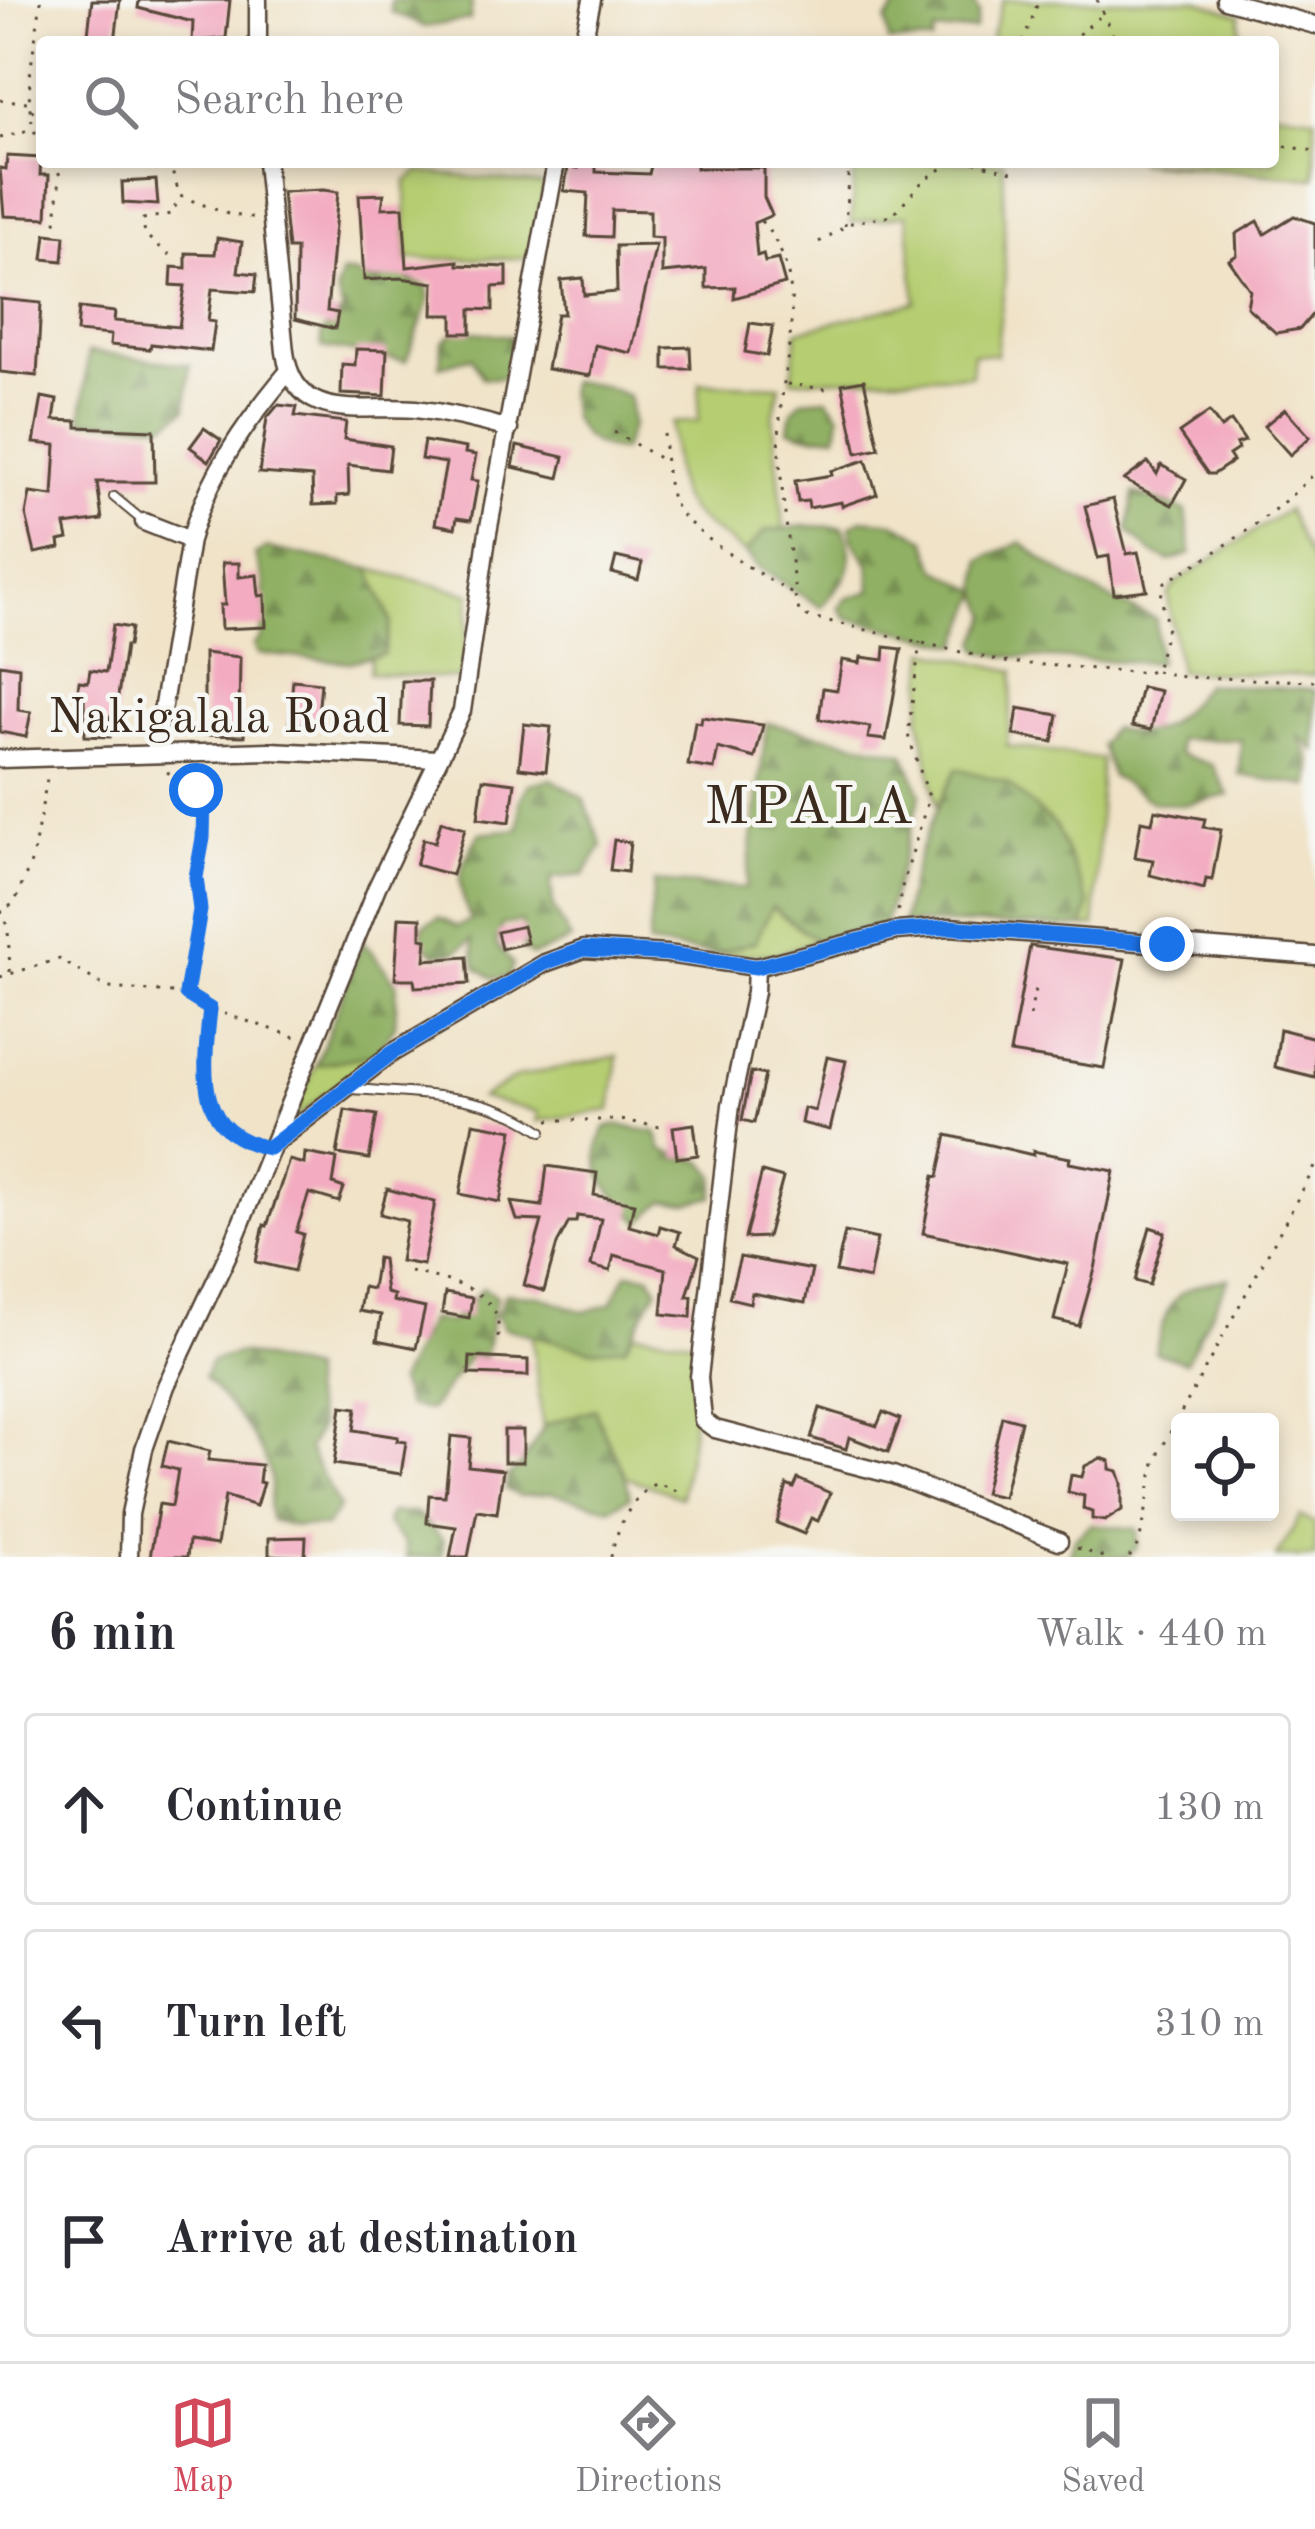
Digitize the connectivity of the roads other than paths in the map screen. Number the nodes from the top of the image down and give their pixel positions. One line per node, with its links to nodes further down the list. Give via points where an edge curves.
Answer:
1 (258, 0): 5 (street)
2 (592, 0): 6 (street)
3 (1225, 0): 4 (street)
4 (1315, 26)
5 (259, 36)
6 (584, 36)
7 (267, 168): 9 (street)
8 (555, 168): 10 (street)
9 (287, 372): 10 (street, via 308,398 328,405 411,409); 13 (street, via 222,461)
10 (509, 429): 16 (street, via 462,711)
11 (114, 497): 12 (lane)
12 (144, 522): 13 (street)
13 (190, 540): 14 (street)
14 (155, 754): 15 (street, Nakigalala Road); 16 (street, Nakigalala Road)
15 (0, 759)
16 (438, 759): 21 (street)
17 (1315, 956): 18 (street, via 956,928 896,931)
18 (756, 967): 19 (street, via 584,949 545,963); 22 (street, via 699,1377 703,1420 893,1475)
19 (346, 1088): 20 (lane, via 446,1096 520,1115); 21 (street)
20 (542, 1131)
21 (269, 1148): 23 (street, via 158,1407 130,1514)
22 (1059, 1541)
23 (129, 1557)

